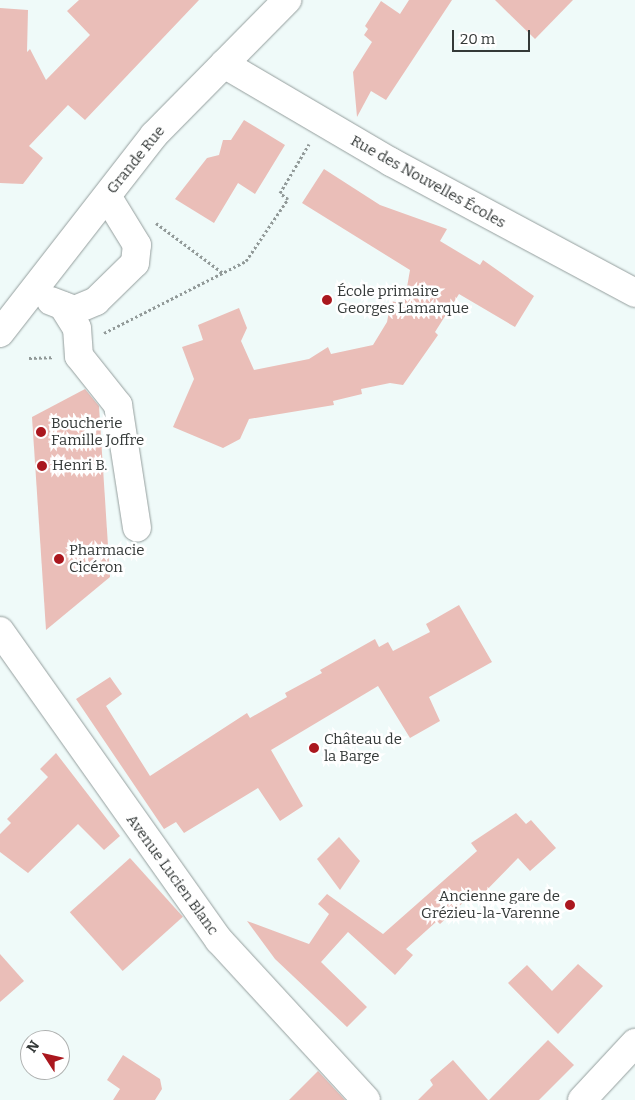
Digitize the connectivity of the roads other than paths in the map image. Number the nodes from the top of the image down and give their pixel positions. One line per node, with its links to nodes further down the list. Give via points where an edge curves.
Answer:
1 (288, 0): 2 (street, Grande Rue)
2 (224, 64): 3 (street, Grande Rue, via 154,135); 5 (street, Rue des Nouvelles Écoles, via 537,243)
3 (107, 196): 4 (street, Grande Rue); 6 (street, via 137,246 135,264 96,301 75,310)
4 (32, 292): 6 (street); 7 (street, Grande Rue)
5 (635, 293)
6 (63, 306): 8 (street, via 77,328 79,356 118,405)
7 (0, 333)
8 (137, 528)
9 (0, 631): 11 (street, Avenue Lucien Blanc, via 219,940)
10 (635, 1043): 12 (street)
11 (366, 1100)
12 (582, 1100)

